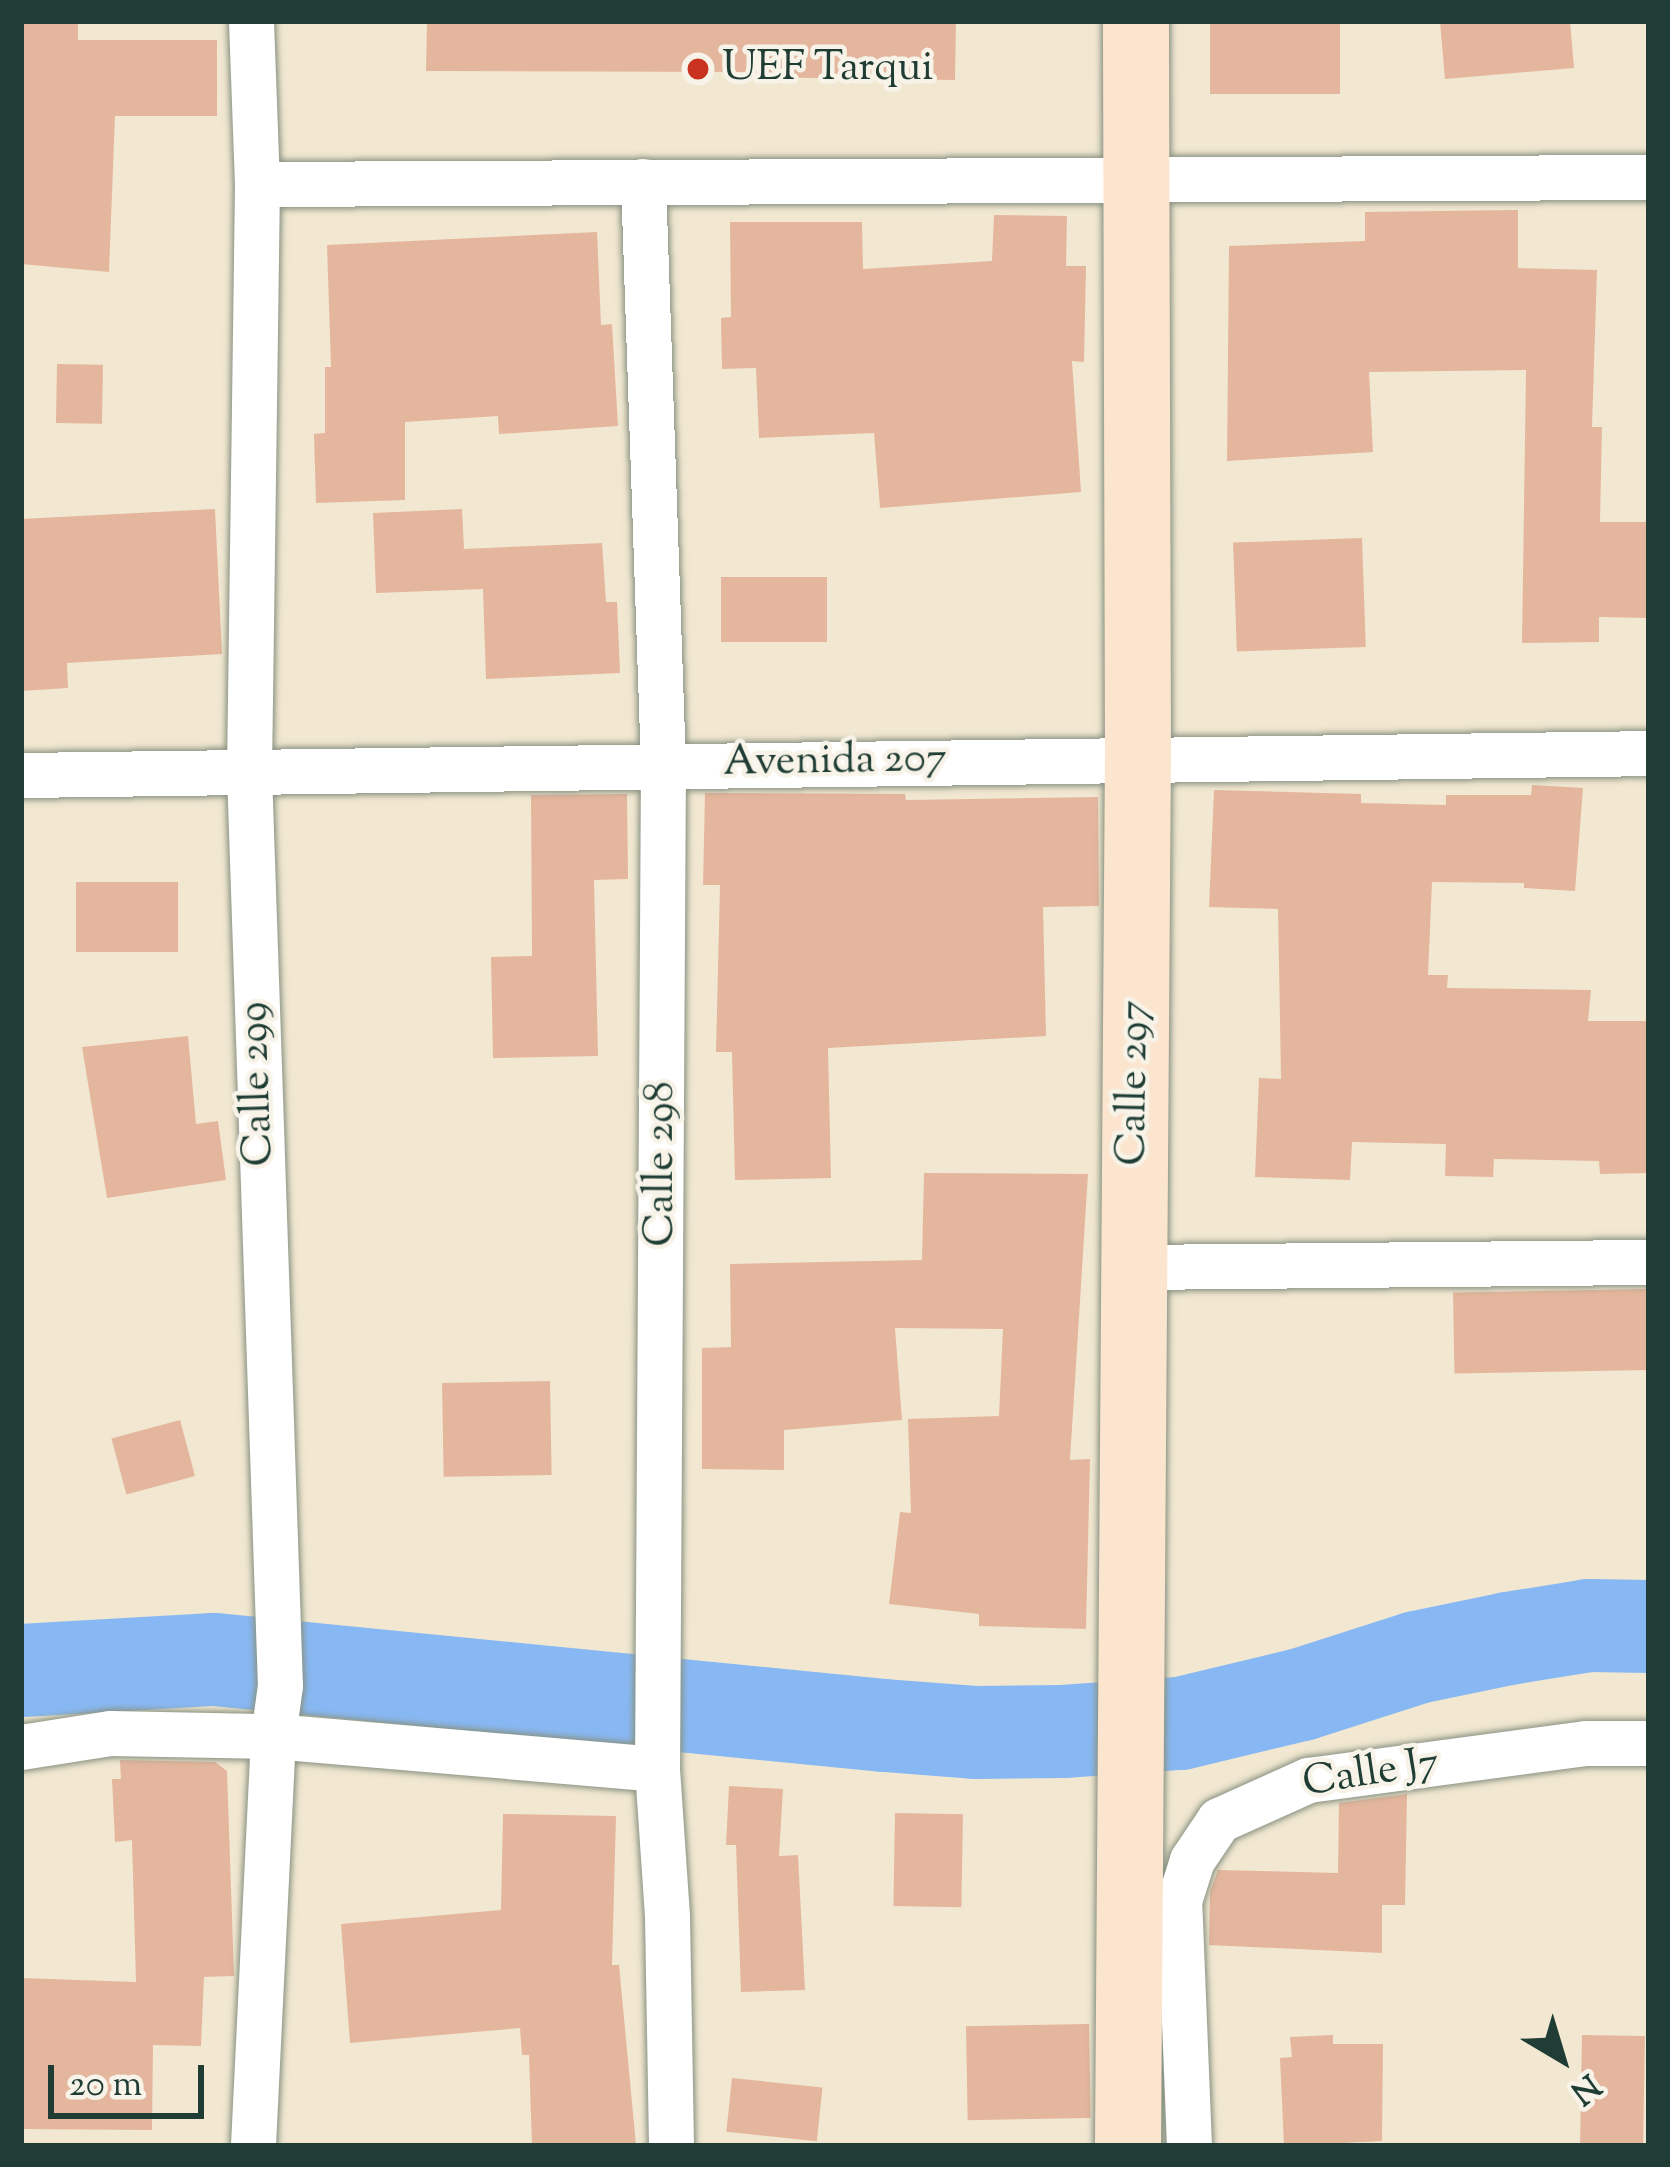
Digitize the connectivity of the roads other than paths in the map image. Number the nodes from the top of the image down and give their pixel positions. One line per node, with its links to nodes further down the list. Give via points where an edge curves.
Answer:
1 (251, 21): 6 (street, Calle 299)
2 (1136, 21): 4 (street, Calle 297)
3 (1649, 177): 4 (street)
4 (1139, 178): 5 (street); 8 (street, Calle 297)
5 (643, 181): 6 (street); 9 (street, Calle 298)
6 (257, 184): 10 (street, Calle 299)
7 (1649, 753): 8 (street, Avenida 207)
8 (1138, 758): 9 (street, Avenida 207); 13 (street, Calle 297)
9 (662, 764): 10 (street, Avenida 207); 17 (street, Calle 298)
10 (249, 772): 11 (street, Avenida 207); 14 (street, Calle 299, via 280,1685)
11 (21, 776)
12 (1649, 1262): 13 (street)
13 (1133, 1297): 20 (street, Calle 297)
14 (272, 1736): 16 (street, via 110,1733); 17 (street); 18 (street, Calle 299)
15 (1649, 1743): 21 (street, Calle J7, via 1586,1743 1308,1780 1220,1820 1192,1860 1179,1901)
16 (21, 1747)
17 (658, 1766): 19 (street, Calle 298)
18 (253, 2146)
19 (670, 2146)
20 (1128, 2146)
21 (1189, 2146)

